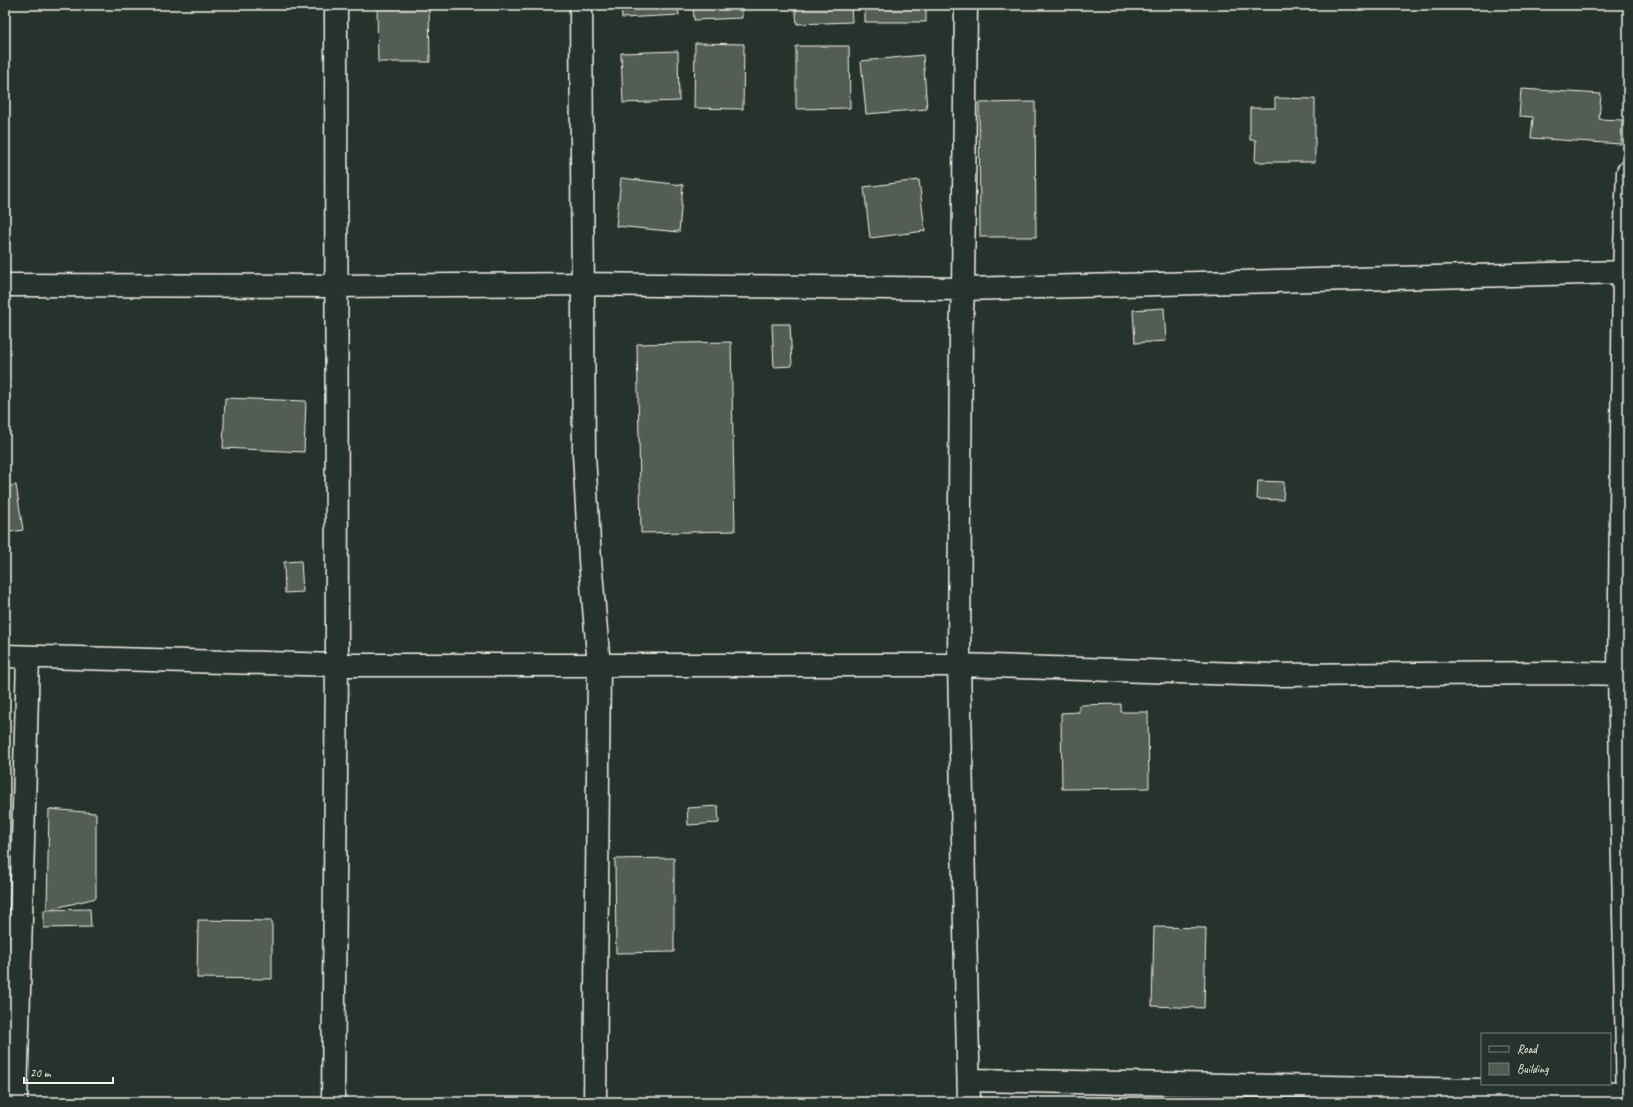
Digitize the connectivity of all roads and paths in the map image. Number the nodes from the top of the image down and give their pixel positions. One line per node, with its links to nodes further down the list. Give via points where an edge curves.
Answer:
1 (336, 5): 8 (street)
2 (581, 5): 6 (street)
3 (966, 5): 9 (street)
4 (1628, 172): 5 (street)
5 (1624, 272): 9 (street); 15 (street)
6 (583, 284): 8 (street); 9 (street); 14 (street, via 584,454)
7 (5, 285): 8 (street)
8 (336, 286): 12 (street)
9 (963, 289): 13 (street)
10 (5, 656): 11 (street)
11 (28, 657): 12 (street); 19 (street)
12 (337, 665): 14 (street); 20 (street)
13 (960, 665): 14 (street); 15 (street, via 1273,675); 16 (street)
14 (599, 666): 21 (street)
15 (1623, 674): 18 (street)
16 (969, 1080): 17 (street); 22 (street)
17 (1305, 1094): 18 (street)
18 (1628, 1096)
19 (16, 1102)
20 (333, 1102)
21 (595, 1102)
22 (969, 1102)

